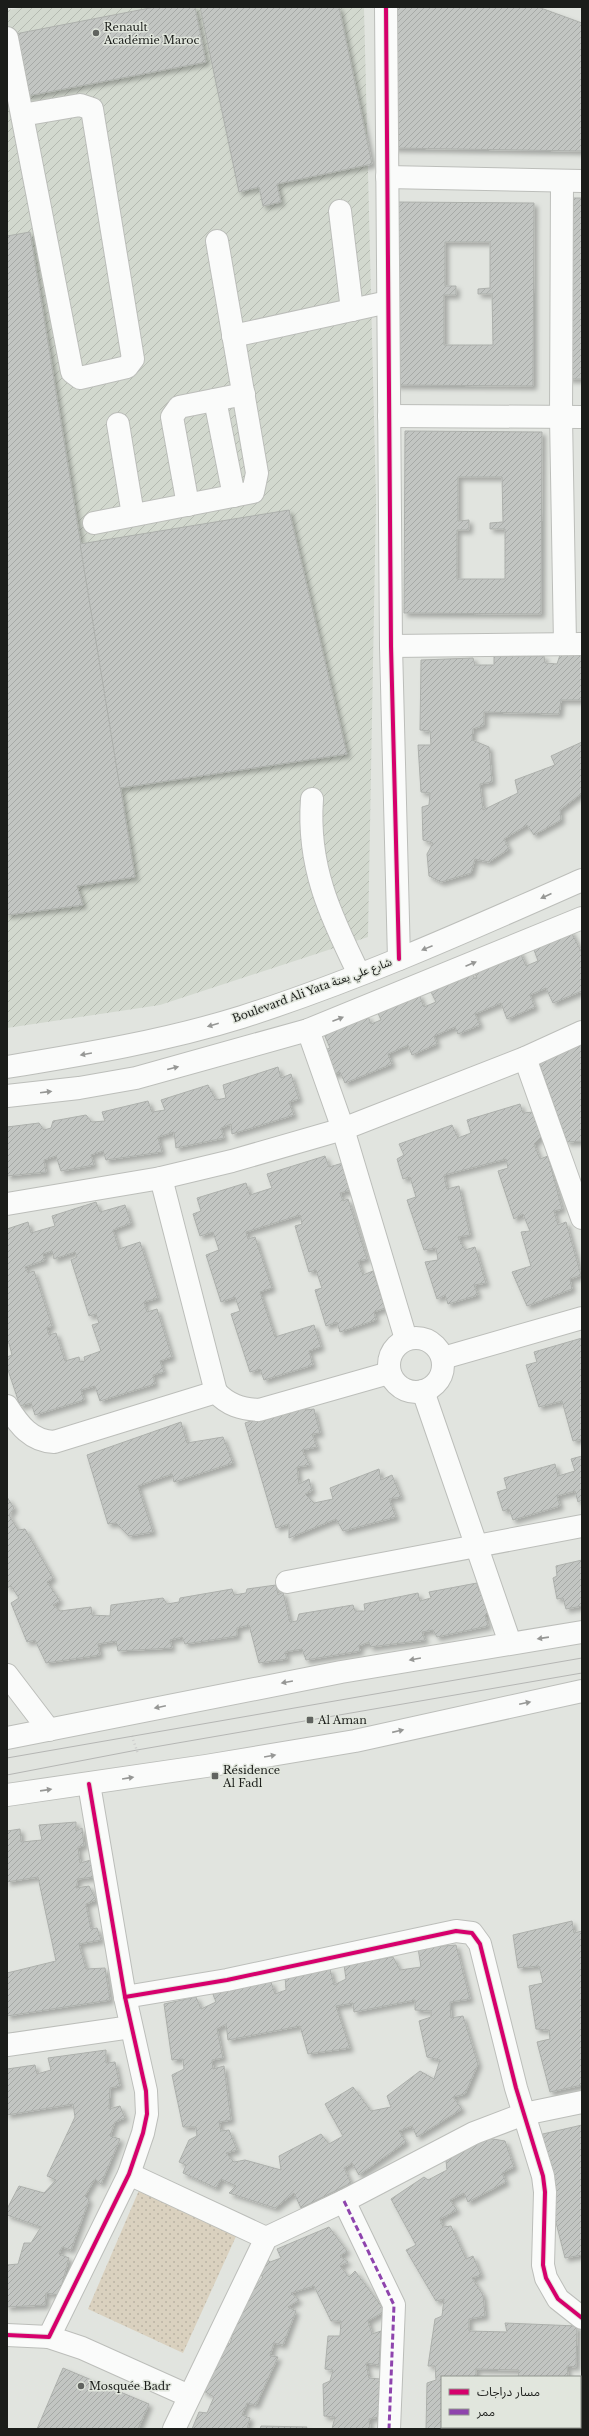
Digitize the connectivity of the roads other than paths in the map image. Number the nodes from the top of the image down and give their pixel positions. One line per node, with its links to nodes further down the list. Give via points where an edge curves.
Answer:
1 (386, 7): 4 (street)
2 (7, 38): 3 (street)
3 (22, 115): 3 (street, via 80,105 92,109 132,359 127,367 80,378 72,372)
4 (387, 177): 5 (street); 8 (street)
5 (572, 181): 14 (street)
6 (340, 211): 9 (street)
7 (217, 241): 10 (street)
8 (388, 302): 9 (street); 13 (street)
9 (352, 310): 10 (street)
10 (233, 336): 11 (street)
11 (244, 394): 12 (street); 16 (street, via 257,473 253,492)
12 (215, 400): 16 (street); 17 (street, via 179,407 172,417)
13 (389, 416): 14 (street); 21 (street)
14 (572, 417): 20 (street)
15 (118, 424): 18 (street)
16 (234, 496): 17 (street)
17 (188, 505): 18 (street)
18 (133, 516): 19 (street)
19 (94, 523)
20 (574, 644): 21 (street)
21 (391, 646): 25 (street)
22 (312, 799): 26 (street, via 310,824 317,872 327,903)
23 (582, 880): 25 (street, Boulevard Ali Yata شارع علي يعتة, one-way to 25)
24 (582, 918): 27 (street, one-way to 24)
25 (399, 959): 26 (street, Boulevard Ali Yata شارع علي يعتة)
26 (358, 974): 30 (street, Boulevard Ali Yata شارع علي يعتة, one-way to 30, via 242,1017 178,1034 130,1046)
27 (308, 1030): 31 (street, one-way to 27, via 79,1088 136,1078); 32 (street)
28 (582, 1032): 29 (street)
29 (525, 1058): 32 (street); 35 (street)
30 (7, 1067)
31 (7, 1096)
32 (343, 1129): 33 (street, via 232,1161); 37 (street)
33 (161, 1178): 34 (street); 41 (street)
34 (7, 1204)
35 (582, 1218)
36 (582, 1318): 38 (street)
37 (406, 1339): 38 (street, via 414,1337 429,1340); 39 (street, via 397,1344 391,1352 388,1363)
38 (443, 1358): 40 (street, via 439,1378 431,1388)
39 (390, 1373): 40 (street, via 393,1380 406,1390); 41 (street, via 259,1410 247,1410 230,1404)
40 (423, 1391): 44 (street)
41 (216, 1392): 42 (street, via 54,1442 35,1438 16,1420)
42 (7, 1406)
43 (582, 1526): 44 (street)
44 (477, 1545): 45 (street); 47 (street)
45 (287, 1582)
46 (582, 1632): 47 (street, one-way to 47)
47 (510, 1643): 50 (street, one-way to 50, via 229,1693)
48 (7, 1675): 50 (street)
49 (582, 1691): 52 (street, one-way to 49, via 355,1741)
50 (49, 1730): 51 (street)
51 (7, 1738)
52 (89, 1784): 53 (street, one-way to 52); 54 (street)
53 (7, 1795)
54 (125, 1997): 55 (street); 58 (street, via 227,1980 456,1931 472,1934 480,1944)
55 (131, 2027): 56 (street); 59 (street, via 146,2090 147,2114 138,2153)
56 (7, 2045)
57 (582, 2102): 58 (street)
58 (524, 2114): 60 (street, via 474,2133); 62 (street, via 543,2176 543,2266 546,2278 558,2300)
59 (129, 2174): 61 (street); 64 (street)
60 (344, 2201): 61 (street); 67 (street, via 394,2306)
61 (266, 2238): 65 (street)
62 (582, 2318)
63 (7, 2335): 64 (street)
64 (49, 2337): 65 (street, via 82,2348)
65 (189, 2396): 66 (street)
66 (174, 2429)
67 (389, 2429)

